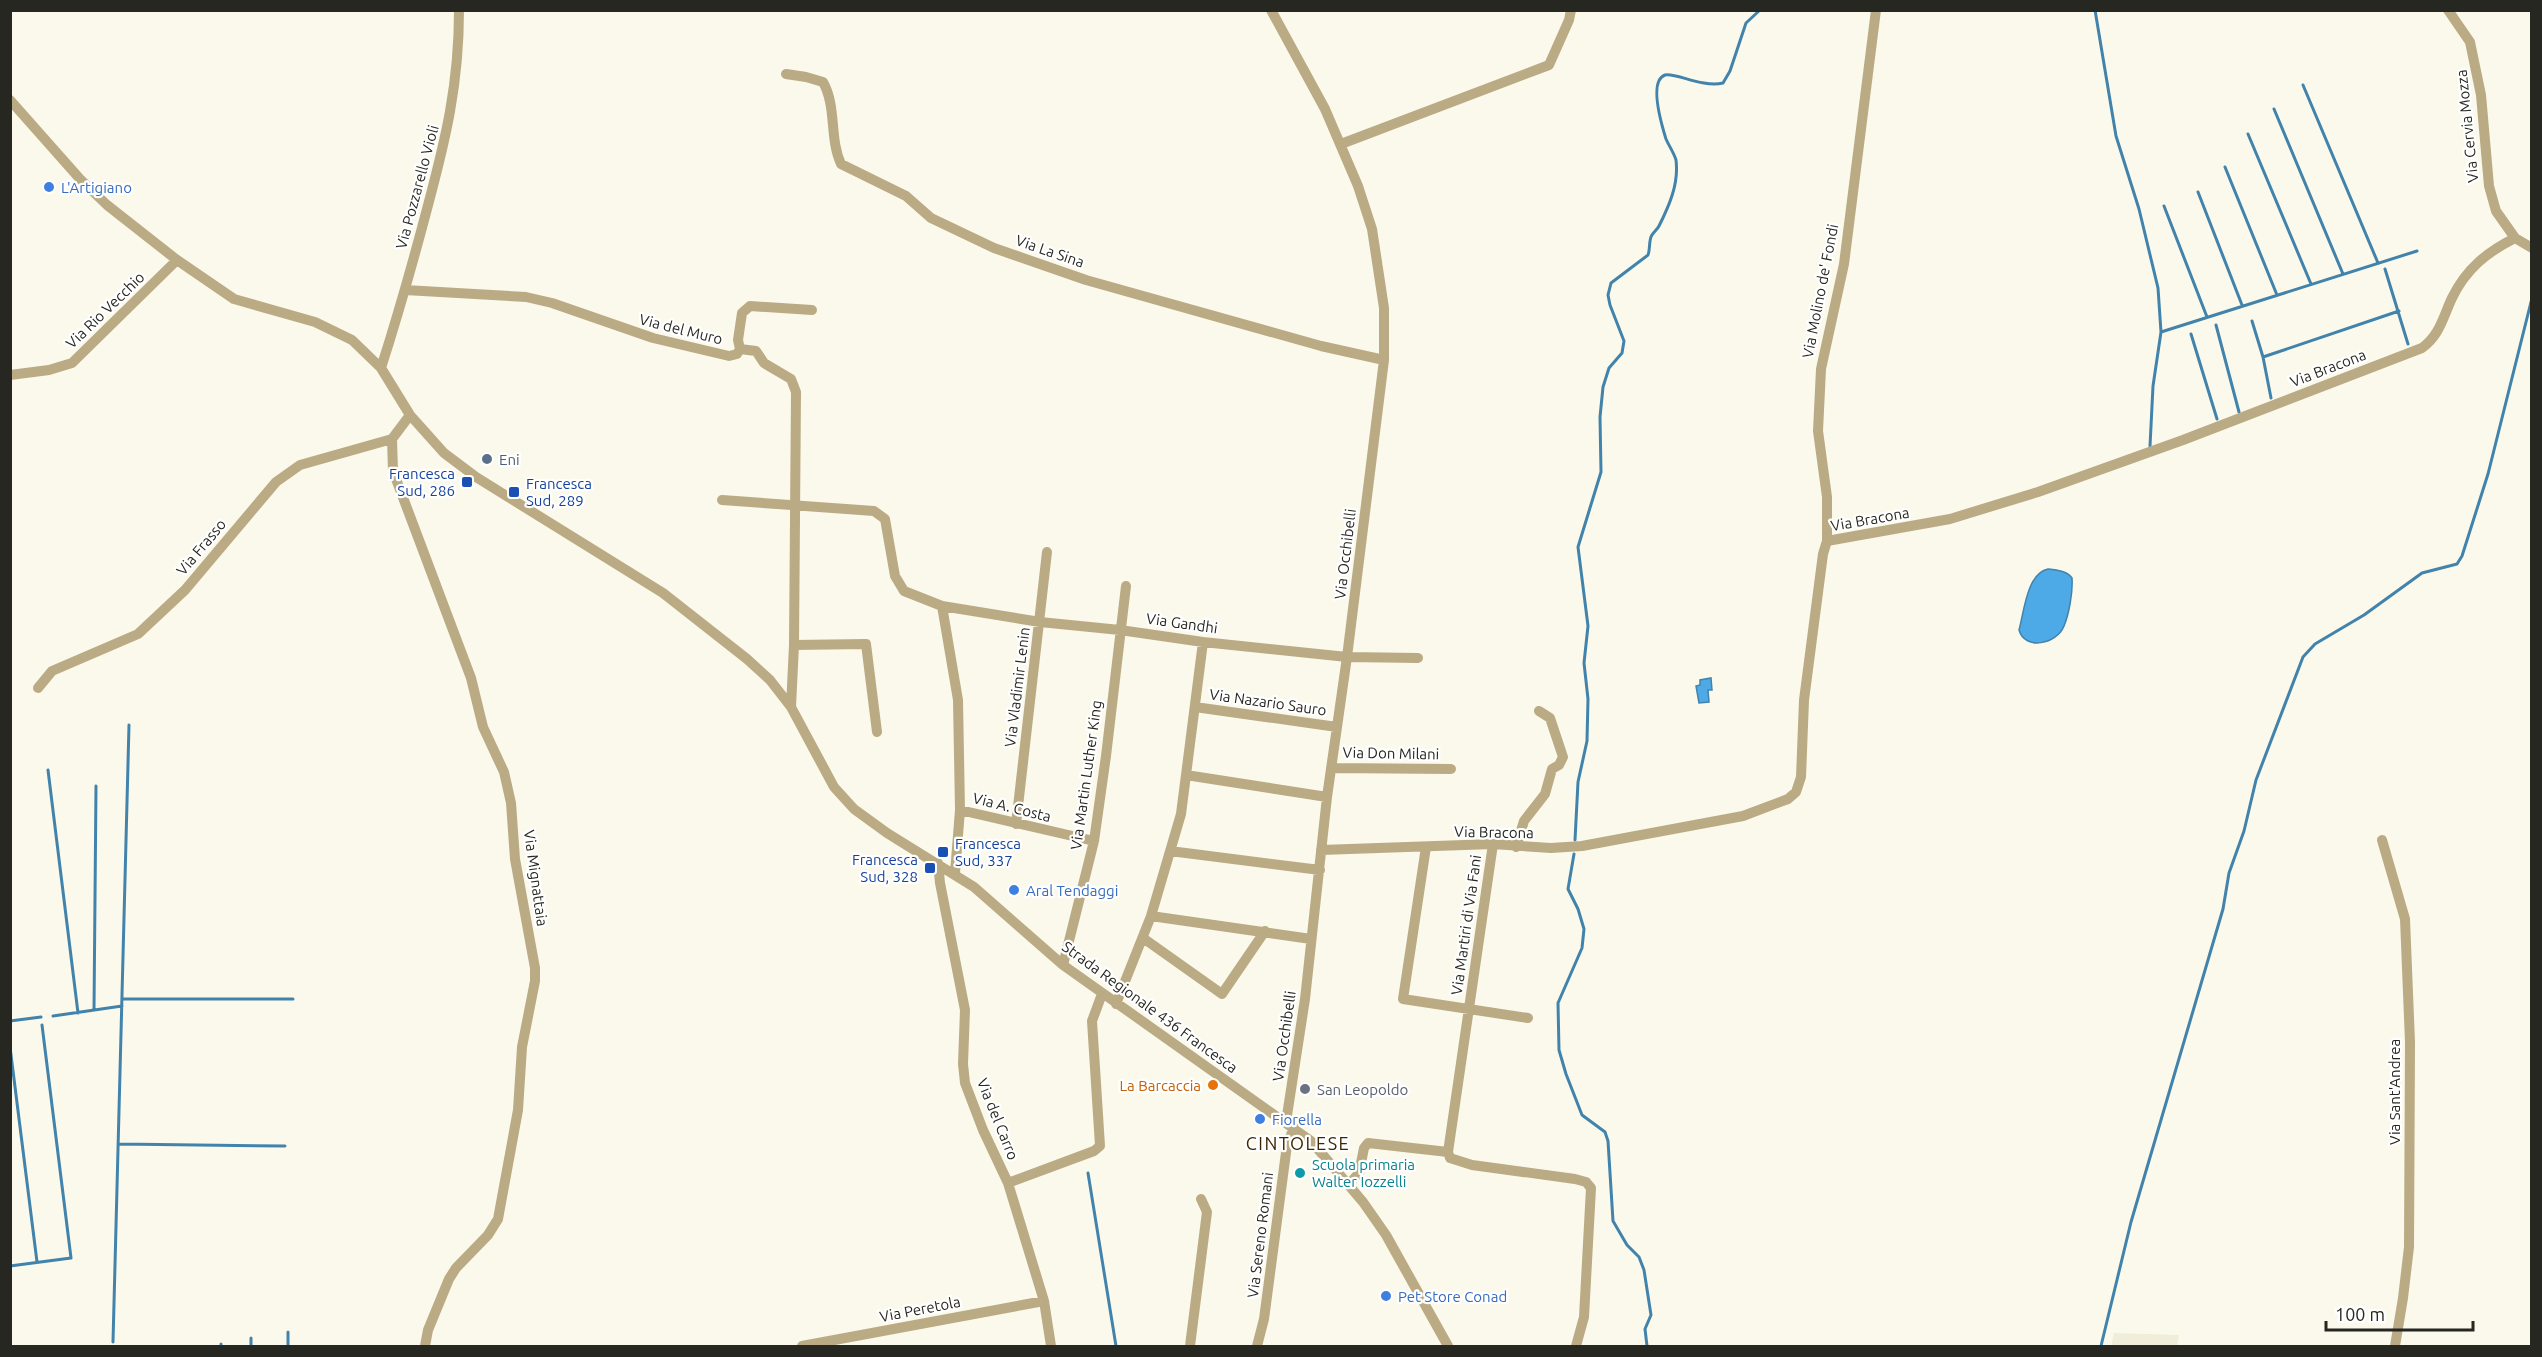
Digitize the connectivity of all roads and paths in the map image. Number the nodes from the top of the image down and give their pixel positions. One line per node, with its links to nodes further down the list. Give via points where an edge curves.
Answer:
1 (459, 10): 12 (street, Via Pozzarello Violi, via 459,54 448,129)
2 (1271, 10): 8 (street, Via Occhibelli)
3 (1571, 10): 8 (street, via 1550,65)
4 (1876, 10): 22 (street, Via Molino de' Fondi, via 1844,264 1821,369 1818,431 1827,497)
5 (2448, 10): 9 (street, Via Cervia Mozza, via 2470,42 2481,95 2489,186 2496,211)
6 (786, 74): 15 (street, Via La Sina, via 823,82 830,94 836,153 841,164 906,196 931,218 956,231 1086,280)
7 (10, 100): 11 (street, Strada Regionale 436 Francesca, via 107,205)
8 (1341, 144): 15 (street, Via Occhibelli, via 1372,229 1384,308)
9 (2515, 238): 10 (street); 22 (street, Via Bracona, via 2478,260 2459,285 2432,341 2422,348 2038,492 1950,519)
10 (2532, 248)
11 (177, 260): 16 (street, Strada Regionale 436 Francesca, via 234,299 337,331); 17 (street, Via Rio Vecchio, via 72,363)
12 (405, 290): 14 (street, Via del Muro, via 526,297 653,339 729,356); 16 (street, Via Pozzarello Violi)
13 (812, 310): 14 (street, via 750,306 742,313)
14 (740, 349): 21 (street, Via del Muro, via 756,351 764,363 795,385)
15 (1384, 360): 30 (street, Via Occhibelli)
16 (381, 368): 18 (street, Strada Regionale 436 Francesca)
17 (10, 375)
18 (410, 415): 19 (street); 33 (street, Strada Regionale 436 Francesca, via 444,453 466,470 663,593 747,659)
19 (392, 440): 32 (street, Via Frasso, via 300,465 276,482 186,590 138,633 52,671); 69 (street, Via Mignattaia, via 393,471 471,678 483,727 504,772 512,803 515,859 535,968 522,1047 518,1110 498,1219 449,1279)
20 (722, 500): 21 (street, Via Gandhi)
21 (796, 506): 25 (street, Via Gandhi, via 874,511 885,519 895,576 904,591); 29 (street, Via del Muro)
22 (1827, 541): 48 (street, Via Bracona, via 1805,688 1801,777 1796,792 1771,807 1727,819 1582,846)
23 (1047, 552): 26 (street, Via Vladimir Lenin)
24 (1125, 586): 27 (street, Via Martin Luther King)
25 (942, 606): 26 (street, Via Gandhi); 42 (street, via 958,700)
26 (1040, 622): 27 (street, Via Gandhi); 43 (street, Via Vladimir Lenin)
27 (1120, 630): 28 (street, Via Gandhi); 45 (street, Via Martin Luther King)
28 (1203, 642): 30 (street, Via Gandhi); 34 (street)
29 (794, 645): 33 (street, Via del Muro); 37 (street, via 866,644)
30 (1347, 657): 31 (street, Via Gandhi); 36 (street, Via Occhibelli)
31 (1418, 657)
32 (38, 688)
33 (791, 707): 51 (street, Strada Regionale 436 Francesca, via 834,787 854,809)
34 (1195, 707): 36 (street, Via Nazario Sauro); 40 (street)
35 (1539, 711): 48 (street, via 1550,718 1563,757 1552,769 1541,802 1524,821)
36 (1337, 728): 38 (street, Via Occhibelli)
37 (877, 732)
38 (1331, 768): 39 (street, Via Don Milani); 41 (street, Via Occhibelli)
39 (1451, 769)
40 (1186, 775): 41 (street); 50 (street, via 1181,814)
41 (1327, 797): 49 (street, Via Occhibelli)
42 (960, 810): 43 (street, Via A. Costa); 53 (street)
43 (1016, 824): 45 (street, Via A. Costa)
44 (2382, 840): 76 (street, Via Sant'Andrea, via 2405,919 2409,996 2409,1246)
45 (1094, 841): 58 (street, Via Martin Luther King)
46 (1493, 844): 47 (street, Via Bracona); 48 (street, Via Bracona); 61 (street, Via Martiri di Via Fani)
47 (1426, 847): 49 (street, Via Bracona); 61 (street, via 1403,999)
48 (1516, 847)
49 (1321, 850): 52 (street, Via Occhibelli)
50 (1170, 851): 52 (street); 54 (street)
51 (938, 863): 53 (street, Strada Regionale 436 Francesca); 65 (street, Via del Carro, via 965,1010 965,1083)
52 (1320, 870): 57 (street, Via Occhibelli)
53 (955, 873): 58 (street, Strada Regionale 436 Francesca)
54 (1151, 916): 55 (street); 56 (street)
55 (1265, 931): 56 (street, via 1222,994); 57 (street)
56 (1143, 938): 60 (street)
57 (1311, 939): 63 (street, Via Occhibelli)
58 (1062, 965): 59 (street, Strada Regionale 436 Francesca)
59 (1102, 994): 60 (street, Strada Regionale 436 Francesca); 65 (street, via 1092,1021 1101,1146)
60 (1116, 1004): 63 (street, Strada Regionale 436 Francesca)
61 (1469, 1009): 62 (street); 64 (street, Via Martiri di Via Fani)
62 (1528, 1018)
63 (1290, 1125): 66 (street, Strada Regionale 436 Francesca, via 1311,1141); 73 (street, Via Sereno Romani)
64 (1448, 1152): 66 (street, via 1368,1143 1359,1173); 75 (street, via 1450,1158 1472,1165 1575,1179 1591,1188 1584,1317)
65 (1008, 1183): 68 (street, Via del Carro)
66 (1349, 1184): 74 (street, Strada Regionale 436 Francesca, via 1392,1243)
67 (1201, 1199): 72 (street, via 1207,1212)
68 (1044, 1301): 70 (street, Via Peretola); 71 (street, Via del Carro)
69 (424, 1347)
70 (802, 1347)
71 (1051, 1347)
72 (1190, 1347)
73 (1257, 1347)
74 (1448, 1347)
75 (1576, 1347)
76 (2395, 1347)

